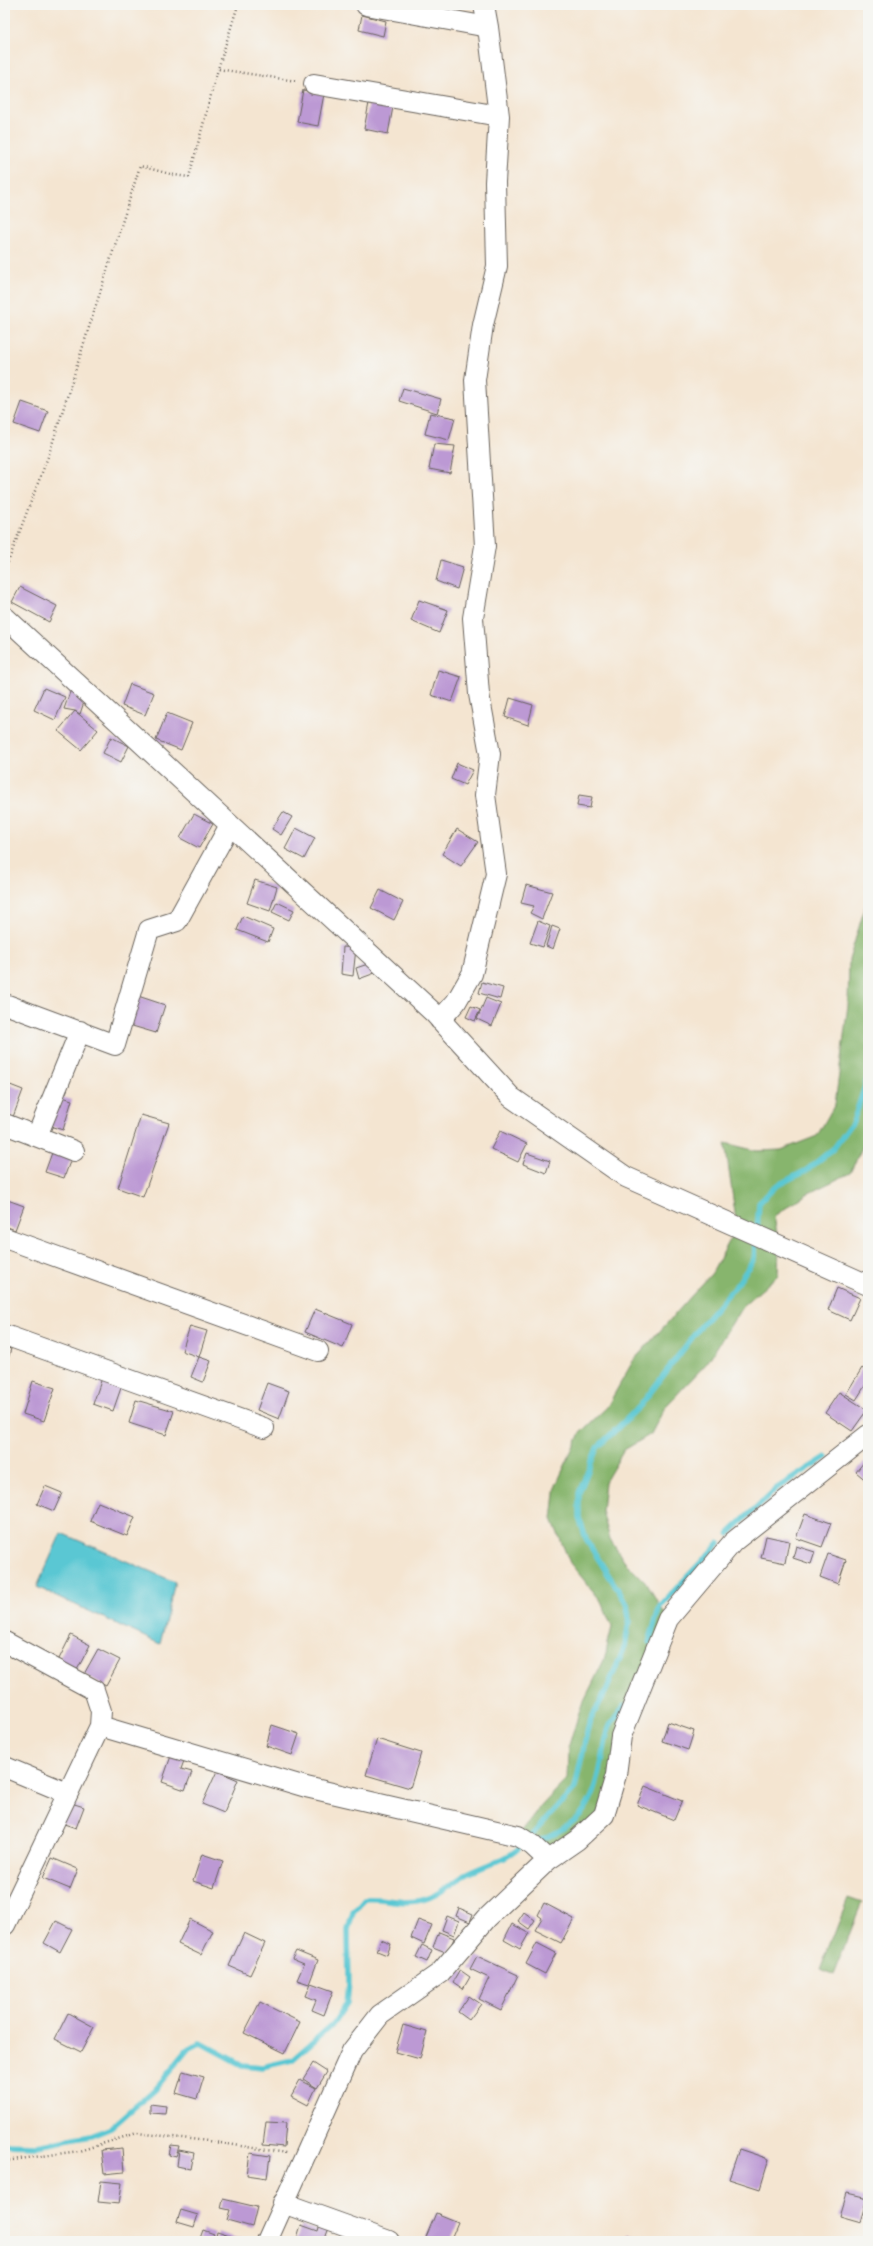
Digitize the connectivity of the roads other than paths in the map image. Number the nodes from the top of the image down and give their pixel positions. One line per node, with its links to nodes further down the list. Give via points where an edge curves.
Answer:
1 (366, 5): 3 (street)
2 (484, 5): 3 (street)
3 (488, 27): 5 (street)
4 (314, 84): 5 (street)
5 (499, 116): 9 (street, via 494,182 497,266 483,325 475,380 485,546 473,618 479,694 490,754 485,795 496,874 472,974 456,1002)
6 (5, 618): 7 (street)
7 (230, 825): 9 (street); 10 (street, via 177,921 149,930 115,1045)
8 (5, 1004): 10 (street)
9 (440, 1020): 15 (street, via 511,1097 626,1177)
10 (80, 1031): 12 (street)
11 (5, 1124): 12 (street)
12 (36, 1136): 13 (street)
13 (74, 1150)
14 (5, 1238): 17 (street)
15 (868, 1285)
16 (5, 1335): 18 (street)
17 (318, 1351)
18 (264, 1428)
19 (868, 1435): 24 (street, via 733,1542 668,1619 621,1736 616,1775 604,1815 578,1840)
20 (5, 1642): 21 (street, via 94,1690 101,1711)
21 (100, 1726): 23 (street); 24 (street, via 306,1787 518,1836)
22 (5, 1767): 23 (street)
23 (67, 1794): 25 (street)
24 (548, 1860): 26 (street, via 487,1918 440,1972 380,2015 352,2051)
25 (5, 1925)
26 (283, 2203): 27 (street); 28 (street)
27 (267, 2241)
28 (389, 2241)

